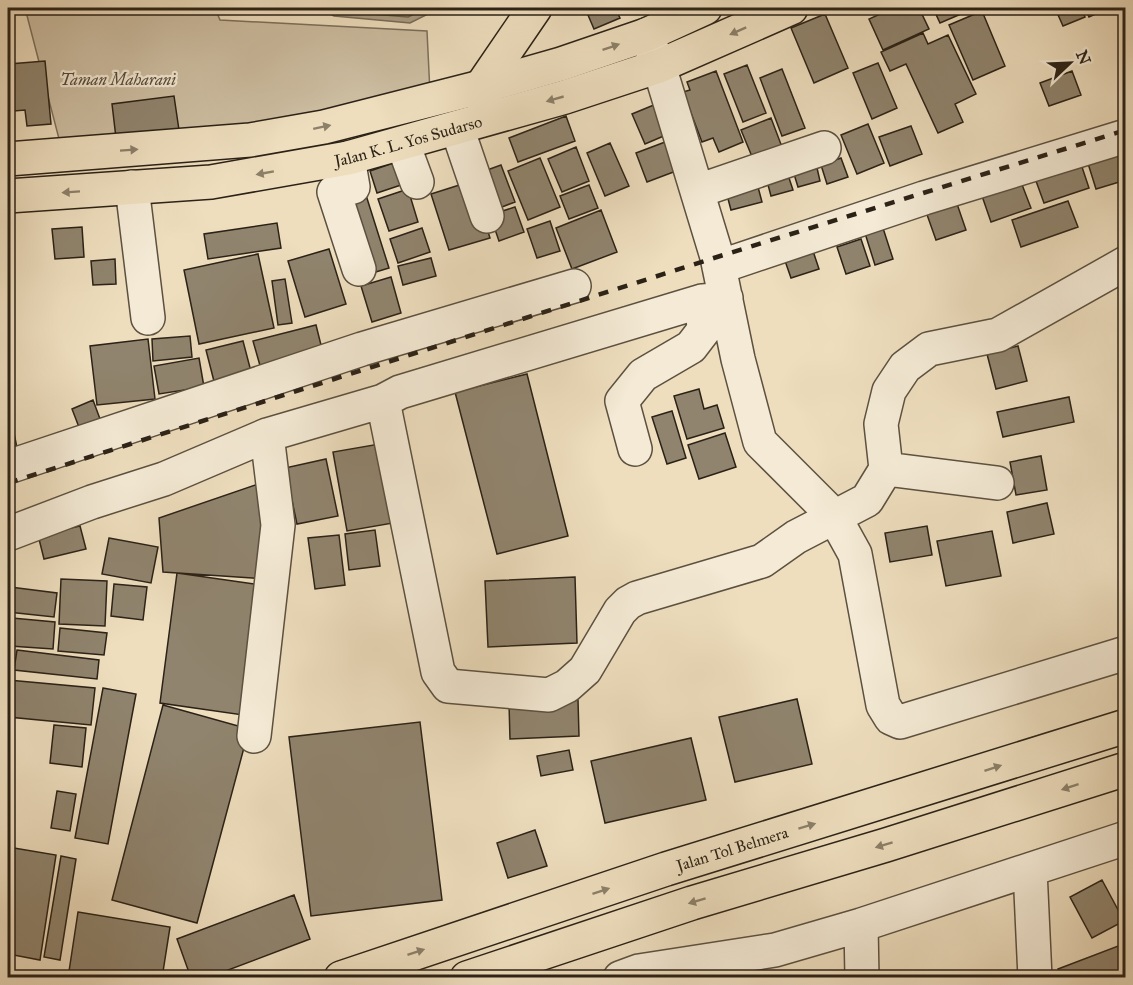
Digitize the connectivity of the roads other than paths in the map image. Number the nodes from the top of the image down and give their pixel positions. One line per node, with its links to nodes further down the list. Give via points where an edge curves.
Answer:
1 (535, 8): 6 (main road)
2 (705, 8): 4 (main road, Jalan K. L. Yos Sudarso)
3 (791, 8): 5 (main road, Jalan K. L. Yos Sudarso, one-way to 5)
4 (646, 35): 5 (street); 6 (main road, Jalan K. L. Yos Sudarso, one-way to 4)
5 (659, 66): 7 (main road, Jalan K. L. Yos Sudarso, one-way to 7); 17 (street)
6 (481, 87): 7 (main road); 13 (main road, Jalan K. L. Yos Sudarso, one-way to 6, via 250,140 324,127)
7 (489, 118): 8 (main road, Jalan K. L. Yos Sudarso)
8 (458, 128): 10 (main road, Jalan K. L. Yos Sudarso); 20 (street)
9 (1125, 136): 24 (street, via 914,201)
10 (403, 144): 12 (main road, Jalan K. L. Yos Sudarso); 15 (street)
11 (824, 148): 17 (street)
12 (348, 158): 14 (main road, Jalan K. L. Yos Sudarso); 18 (street, via 353,187)
13 (8, 159)
14 (306, 166): 16 (main road, Jalan K. L. Yos Sudarso, one-way to 16, via 211,182); 18 (street, via 314,197)
15 (417, 182)
16 (132, 187): 19 (main road, Jalan K. L. Yos Sudarso, one-way to 19); 25 (street)
17 (698, 191): 24 (street)
18 (334, 192): 22 (street)
19 (8, 196)
20 (487, 216)
21 (1125, 263): 30 (street, via 998,335 929,349 905,367 889,392 881,424)
22 (359, 269)
23 (574, 286): 29 (street, via 362,350)
24 (716, 289): 26 (street, via 400,392); 28 (street, via 704,330 691,347 643,375 622,400); 32 (street, via 760,442)
25 (148, 318)
26 (383, 401): 27 (street); 32 (street, via 438,672 448,686 549,695 585,670 628,603 762,561)
27 (267, 435): 33 (street, via 164,479); 36 (street, via 278,525)
28 (634, 449)
29 (8, 467)
30 (886, 469): 31 (street); 32 (street, via 867,500)
31 (997, 483)
32 (834, 516): 34 (street, via 855,554 883,705 891,718 900,722)
33 (8, 534)
34 (1125, 652)
35 (1125, 726): 41 (main road, Jalan Tol Belmera, one-way to 35, via 666,869)
36 (254, 736)
37 (1125, 769): 42 (main road, one-way to 42, via 693,903)
38 (1125, 838): 39 (street)
39 (1030, 870): 40 (street); 45 (street)
40 (861, 925): 43 (street, via 775,950 639,971); 44 (street)
41 (341, 978)
42 (467, 978)
43 (620, 978)
44 (862, 978)
45 (1035, 978)

